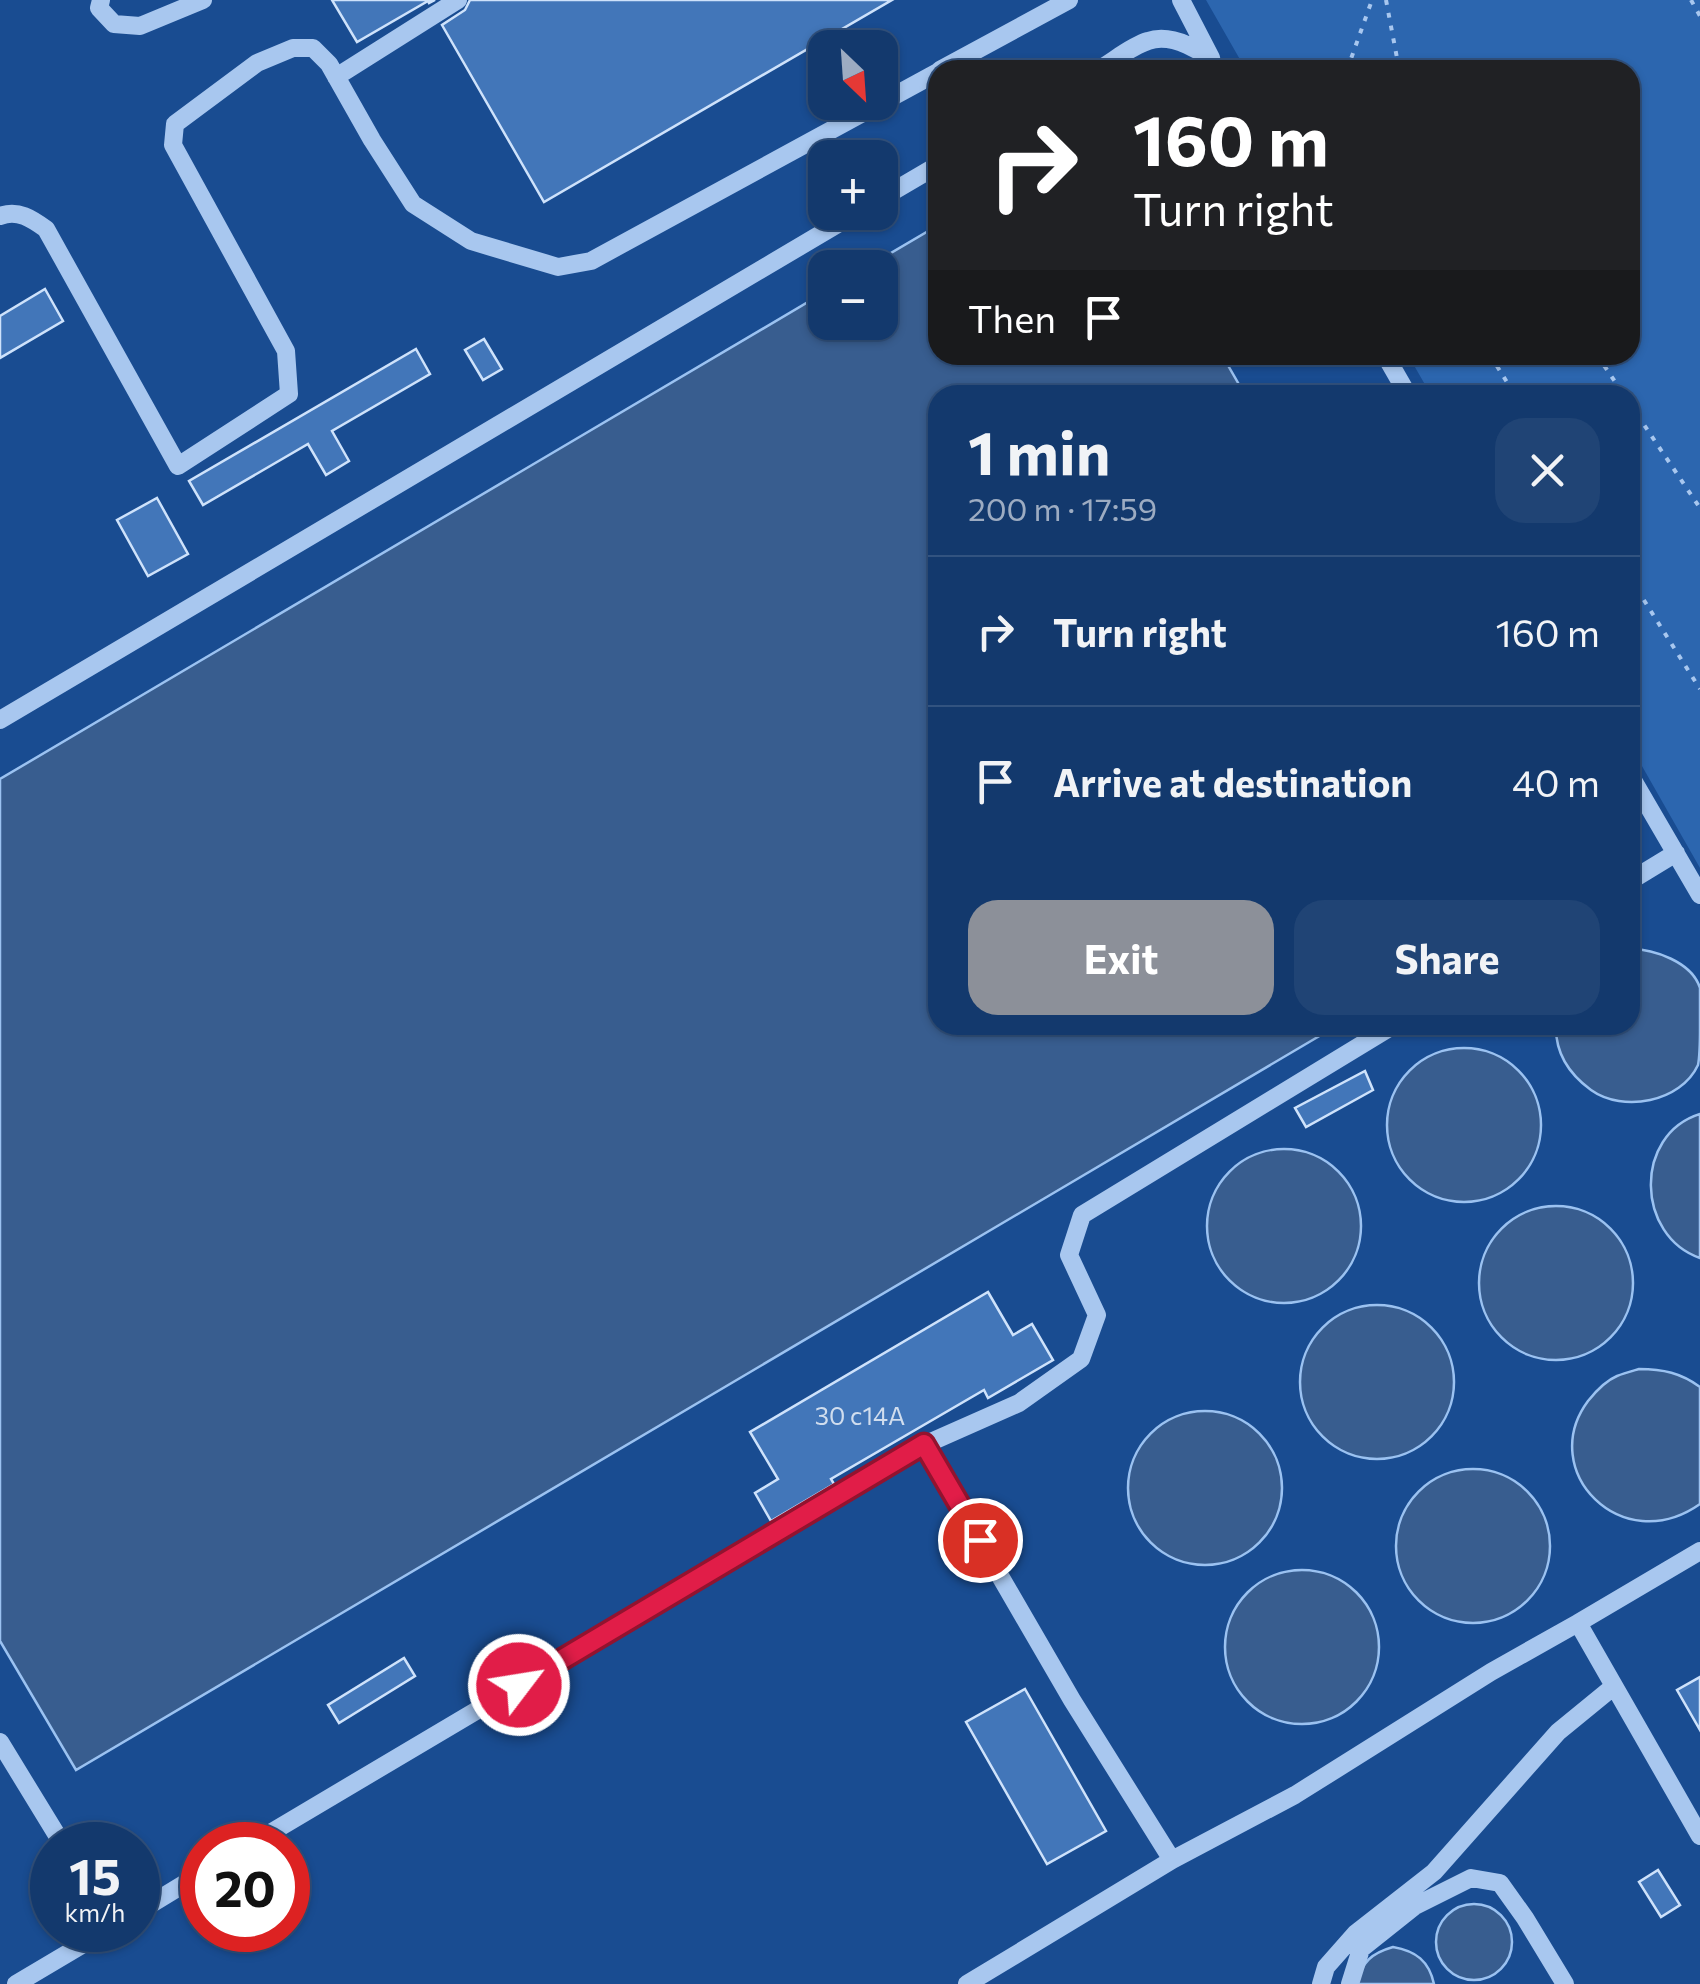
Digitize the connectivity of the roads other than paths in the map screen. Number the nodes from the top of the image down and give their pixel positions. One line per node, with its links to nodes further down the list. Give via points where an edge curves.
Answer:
1 (102, 0): 2 (lane, via 99,8 114,24 140,26)
2 (203, 0)
3 (458, 0): 10 (lane)
4 (1069, 0): 6 (lane)
5 (1180, 0): 9 (lane)
6 (959, 60)
7 (1115, 60): 8 (lane, via 1150,40 1187,42)
8 (1209, 60)
9 (1213, 60)
10 (336, 76): 11 (lane, via 414,204 471,241 558,266 592,262); 14 (lane, via 313,48 293,48 257,63 175,124 173,145 286,350 289,394 178,466 46,229 28,216)
11 (928, 77)
12 (928, 171): 13 (lane)
13 (898, 188)
14 (0, 216)
15 (828, 230): 16 (lane)
16 (0, 720)
17 (1640, 792): 18 (lane)
18 (1676, 853): 19 (lane); 20 (lane)
19 (1640, 875)
20 (1700, 895)
21 (1378, 1035): 22 (lane, via 1082,1215 1070,1255 1098,1315 1081,1359 1019,1403)
22 (924, 1444): 28 (lane); 30 (lane)
23 (1700, 1551): 24 (lane)
24 (1578, 1623): 25 (lane); 30 (lane, via 1295,1795)
25 (1613, 1686): 29 (lane); 34 (lane, via 1558,1732 1434,1872 1356,1933)
26 (0, 1742): 27 (lane)
27 (49, 1822)
28 (289, 1822)
29 (1700, 1836)
30 (1172, 1860): 33 (lane)
31 (70, 1952): 32 (lane)
32 (23, 1982)
33 (966, 1984)
34 (1320, 1984)
35 (1350, 1984): 36 (lane, via 1362,1949 1415,1906 1470,1878 1500,1883)
36 (1564, 1984)

